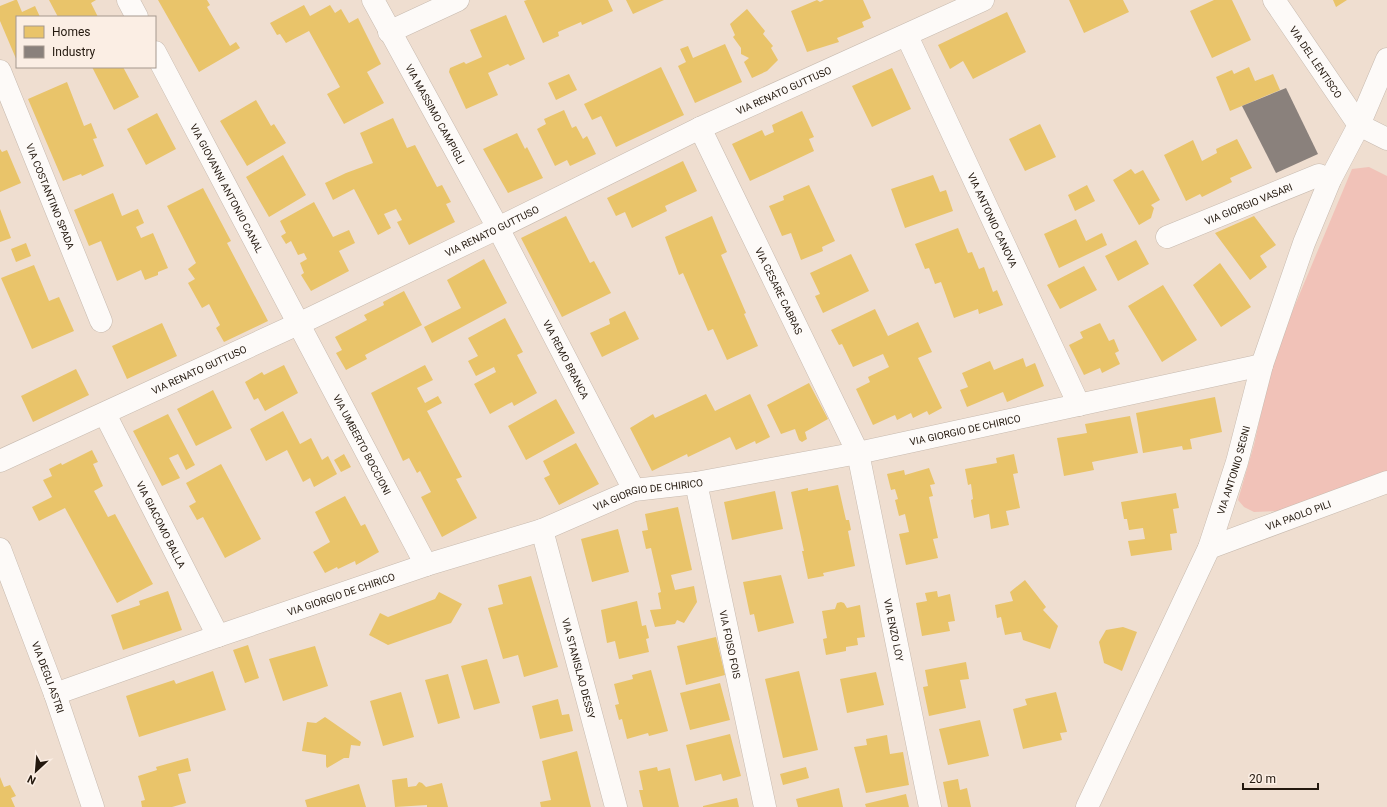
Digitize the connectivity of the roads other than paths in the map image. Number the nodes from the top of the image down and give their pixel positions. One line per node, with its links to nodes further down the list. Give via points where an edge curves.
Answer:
1 (128, 0): 6 (street)
2 (373, 0): 7 (street, VIA MASSIMO CAMPIGLI)
3 (458, 0): 7 (street)
4 (983, 0): 8 (street, VIA RENATO GUTTUSO)
5 (1274, 0): 12 (street, VIA DEL LENTISCO)
6 (136, 16)
7 (390, 32): 16 (street, VIA MASSIMO CAMPIGLI)
8 (907, 36): 13 (street, VIA RENATO GUTTUSO); 21 (street, VIA ANTONIO CANOVA)
9 (156, 54): 19 (street, VIA GIOVANNI ANTONIO CANAL)
10 (1387, 59): 12 (street, VIA ANTONIO SEGNI)
11 (0, 71): 18 (street, VIA COSTANTINO SPADA)
12 (1359, 124): 14 (street); 15 (street, VIA ANTONIO SEGNI)
13 (700, 128): 16 (street, VIA RENATO GUTTUSO); 23 (street, VIA CESARE CABRAS)
14 (1387, 139)
15 (1330, 180): 17 (street, VIA GIORGIO VASARI, via 1319,175); 20 (street, VIA ANTONIO SEGNI, via 1304,243)
16 (498, 228): 19 (street, VIA RENATO GUTTUSO); 27 (street, VIA REMO BRANCA)
17 (1167, 238)
18 (101, 321)
19 (299, 324): 22 (street, VIA RENATO GUTTUSO); 31 (street, VIA UMBERTO BOCCIONI)
20 (1262, 365): 21 (street, VIA GIORGIO DE CHIRICO); 29 (street, VIA ANTONIO SEGNI, via 1237,462)
21 (1079, 405): 23 (street, VIA GIORGIO DE CHIRICO)
22 (105, 414): 24 (street, VIA RENATO GUTTUSO); 32 (street, VIA GIACOMO BALLA)
23 (858, 453): 26 (street, VIA GIORGIO DE CHIRICO); 37 (street, VIA ENZO LOY)
24 (0, 461)
25 (1387, 482): 29 (street, VIA PAOLO PILI)
26 (696, 483): 27 (street, VIA GIORGIO DE CHIRICO); 36 (street, VIA FOISO FOIS)
27 (634, 490): 28 (street, VIA GIORGIO DE CHIRICO)
28 (542, 530): 31 (street, VIA GIORGIO DE CHIRICO); 35 (street, VIA STANISLAO DESSY)
29 (1209, 548): 38 (street, VIA ANTONIO SEGNI)
30 (0, 549): 33 (street, VIA DEGLI ASTRI)
31 (426, 566): 32 (street, VIA GIORGIO DE CHIRICO)
32 (218, 636): 33 (street, VIA GIORGIO DE CHIRICO)
33 (55, 694): 34 (street, VIA DEGLI ASTRI)
34 (93, 807)
35 (616, 807)
36 (765, 807)
37 (930, 807)
38 (1087, 807)

